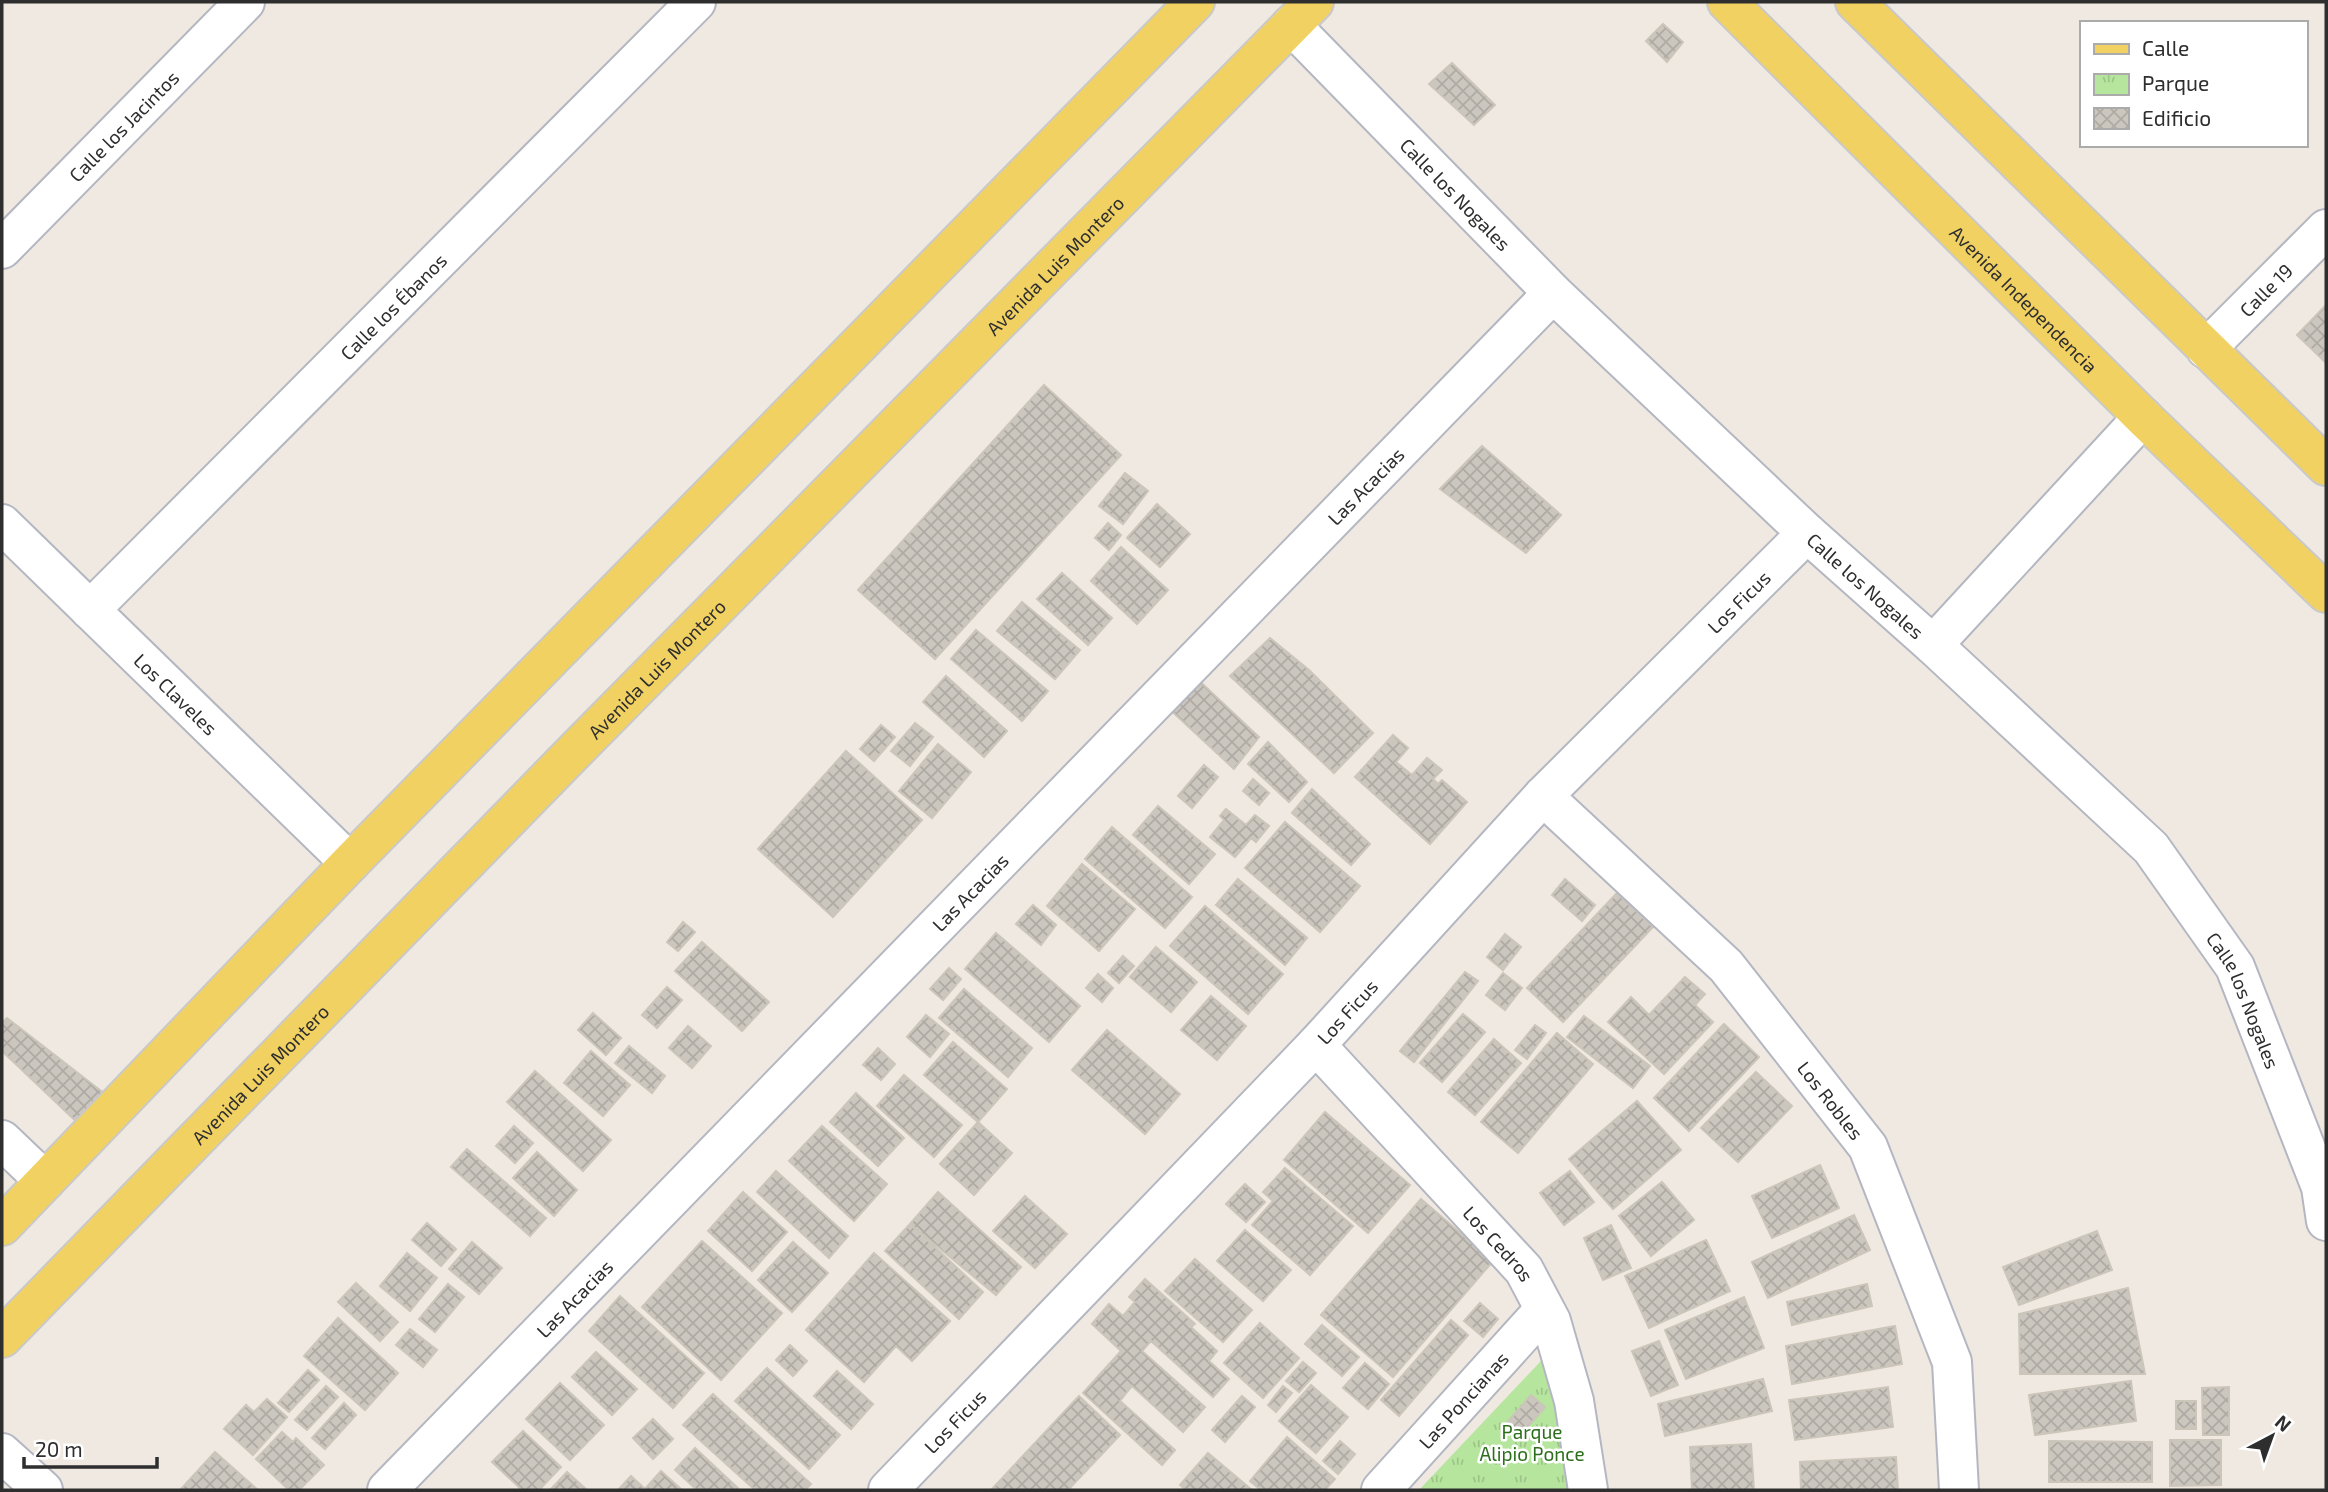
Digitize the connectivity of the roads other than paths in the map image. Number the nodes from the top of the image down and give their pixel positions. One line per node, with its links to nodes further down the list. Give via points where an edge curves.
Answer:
1 (245, 2): 8 (street, Calle los Jacintos)
2 (696, 2): 16 (street, Calle los Ébanos)
3 (1195, 2): 19 (main road)
4 (1727, 2): 11 (main road, Avenida Independencia)
5 (1856, 2): 10 (main road)
6 (1302, 13): 9 (street, Calle los Nogales); 26 (main road, Avenida Luis Montero)
7 (2326, 229): 10 (street, Calle 19)
8 (2, 249)
9 (1553, 293): 14 (street, Calle los Nogales); 29 (street, Las Acacias)
10 (2206, 349): 12 (main road)
11 (2143, 417): 15 (main road, Avenida Independencia); 17 (street)
12 (2326, 466)
13 (2, 524): 16 (street, Los Claveles)
14 (1807, 533): 17 (street, Calle los Nogales); 18 (street, Los Ficus)
15 (2326, 593)
16 (90, 610): 19 (street, Los Claveles)
17 (1933, 645): 23 (street, Calle los Nogales, via 2151,848 2235,967 2321,1187)
18 (1543, 796): 20 (street, Los Ficus); 33 (street, Los Robles, via 1726,967 1868,1147 1952,1362)
19 (349, 863): 22 (main road)
20 (1316, 1045): 25 (street, Los Cedros, via 1524,1270); 30 (street, Los Ficus)
21 (2, 1140): 22 (street)
22 (45, 1181): 24 (main road)
23 (2326, 1221)
24 (2, 1226)
25 (1544, 1310): 31 (street, Las Poncianas); 32 (street, Los Cedros, via 1574,1401)
26 (2, 1338)
27 (2, 1453): 28 (street)
28 (43, 1490)
29 (387, 1490)
30 (888, 1490)
31 (1381, 1490)
32 (1588, 1490)
33 (1959, 1490)

